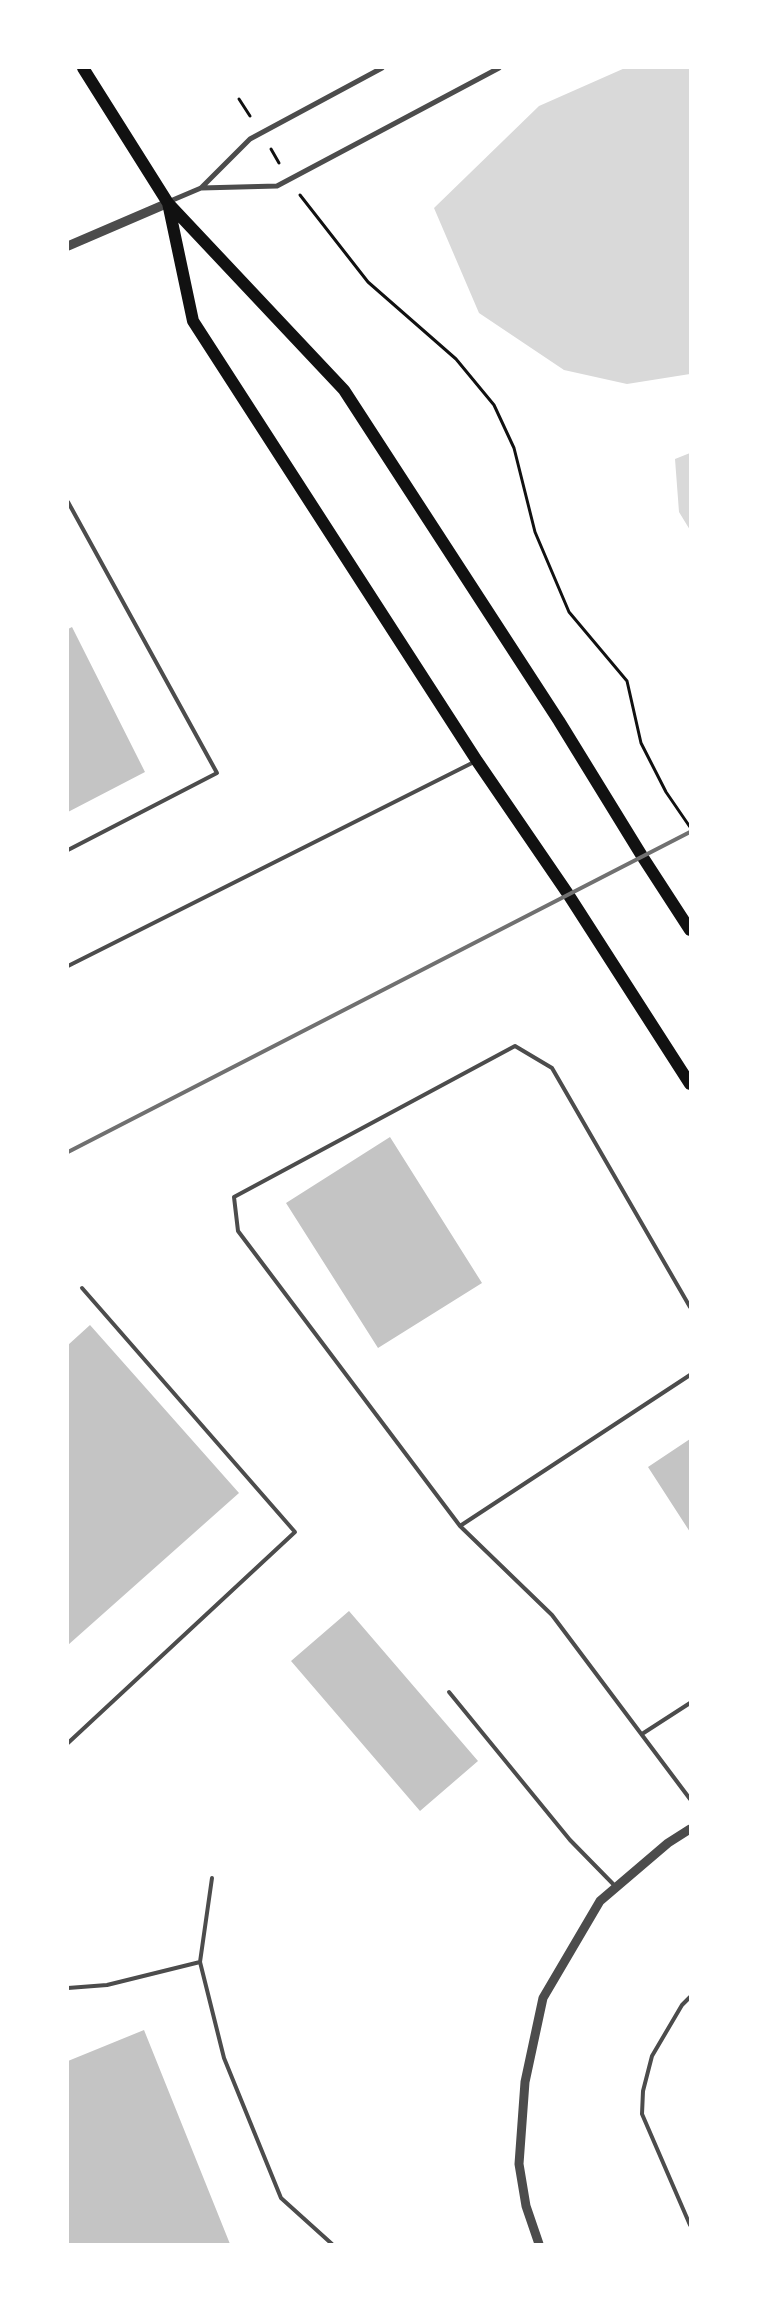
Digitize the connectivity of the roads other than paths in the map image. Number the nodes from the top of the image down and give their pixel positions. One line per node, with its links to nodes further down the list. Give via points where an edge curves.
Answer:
1 (83, 68): 5 (main road)
2 (382, 68): 4 (street, via 250,139)
3 (499, 68): 4 (street, via 277,186)
4 (201, 188): 5 (street)
5 (168, 203): 6 (street); 8 (main road, via 194,320); 10 (main road, via 344,390 559,720)
6 (68, 246)
7 (68, 502): 9 (lane, via 217,773)
8 (476, 761): 11 (lane); 12 (main road, via 568,894)
9 (68, 850)
10 (690, 930)
11 (68, 966)
12 (690, 1084)
13 (82, 1288): 20 (lane, via 295,1532)
14 (690, 1307): 16 (lane, via 552,1068 515,1046 234,1197 238,1231)
15 (690, 1374): 16 (lane)
16 (460, 1526): 19 (lane, via 552,1614)
17 (449, 1692): 24 (lane, via 570,1840)
18 (690, 1702): 19 (lane)
19 (642, 1734): 21 (lane)
20 (68, 1742)
21 (690, 1798)
22 (690, 1829): 24 (street, via 668,1842)
23 (212, 1878): 25 (lane)
24 (616, 1887): 30 (street, via 600,1901 543,1998 526,2072 519,2164 526,2206)
25 (200, 1962): 26 (lane, via 107,1985); 29 (lane, via 224,2058 281,2198)
26 (68, 1988)
27 (690, 1997): 28 (lane, via 652,2056 643,2090 642,2114)
28 (690, 2225)
29 (332, 2244)
30 (538, 2244)

